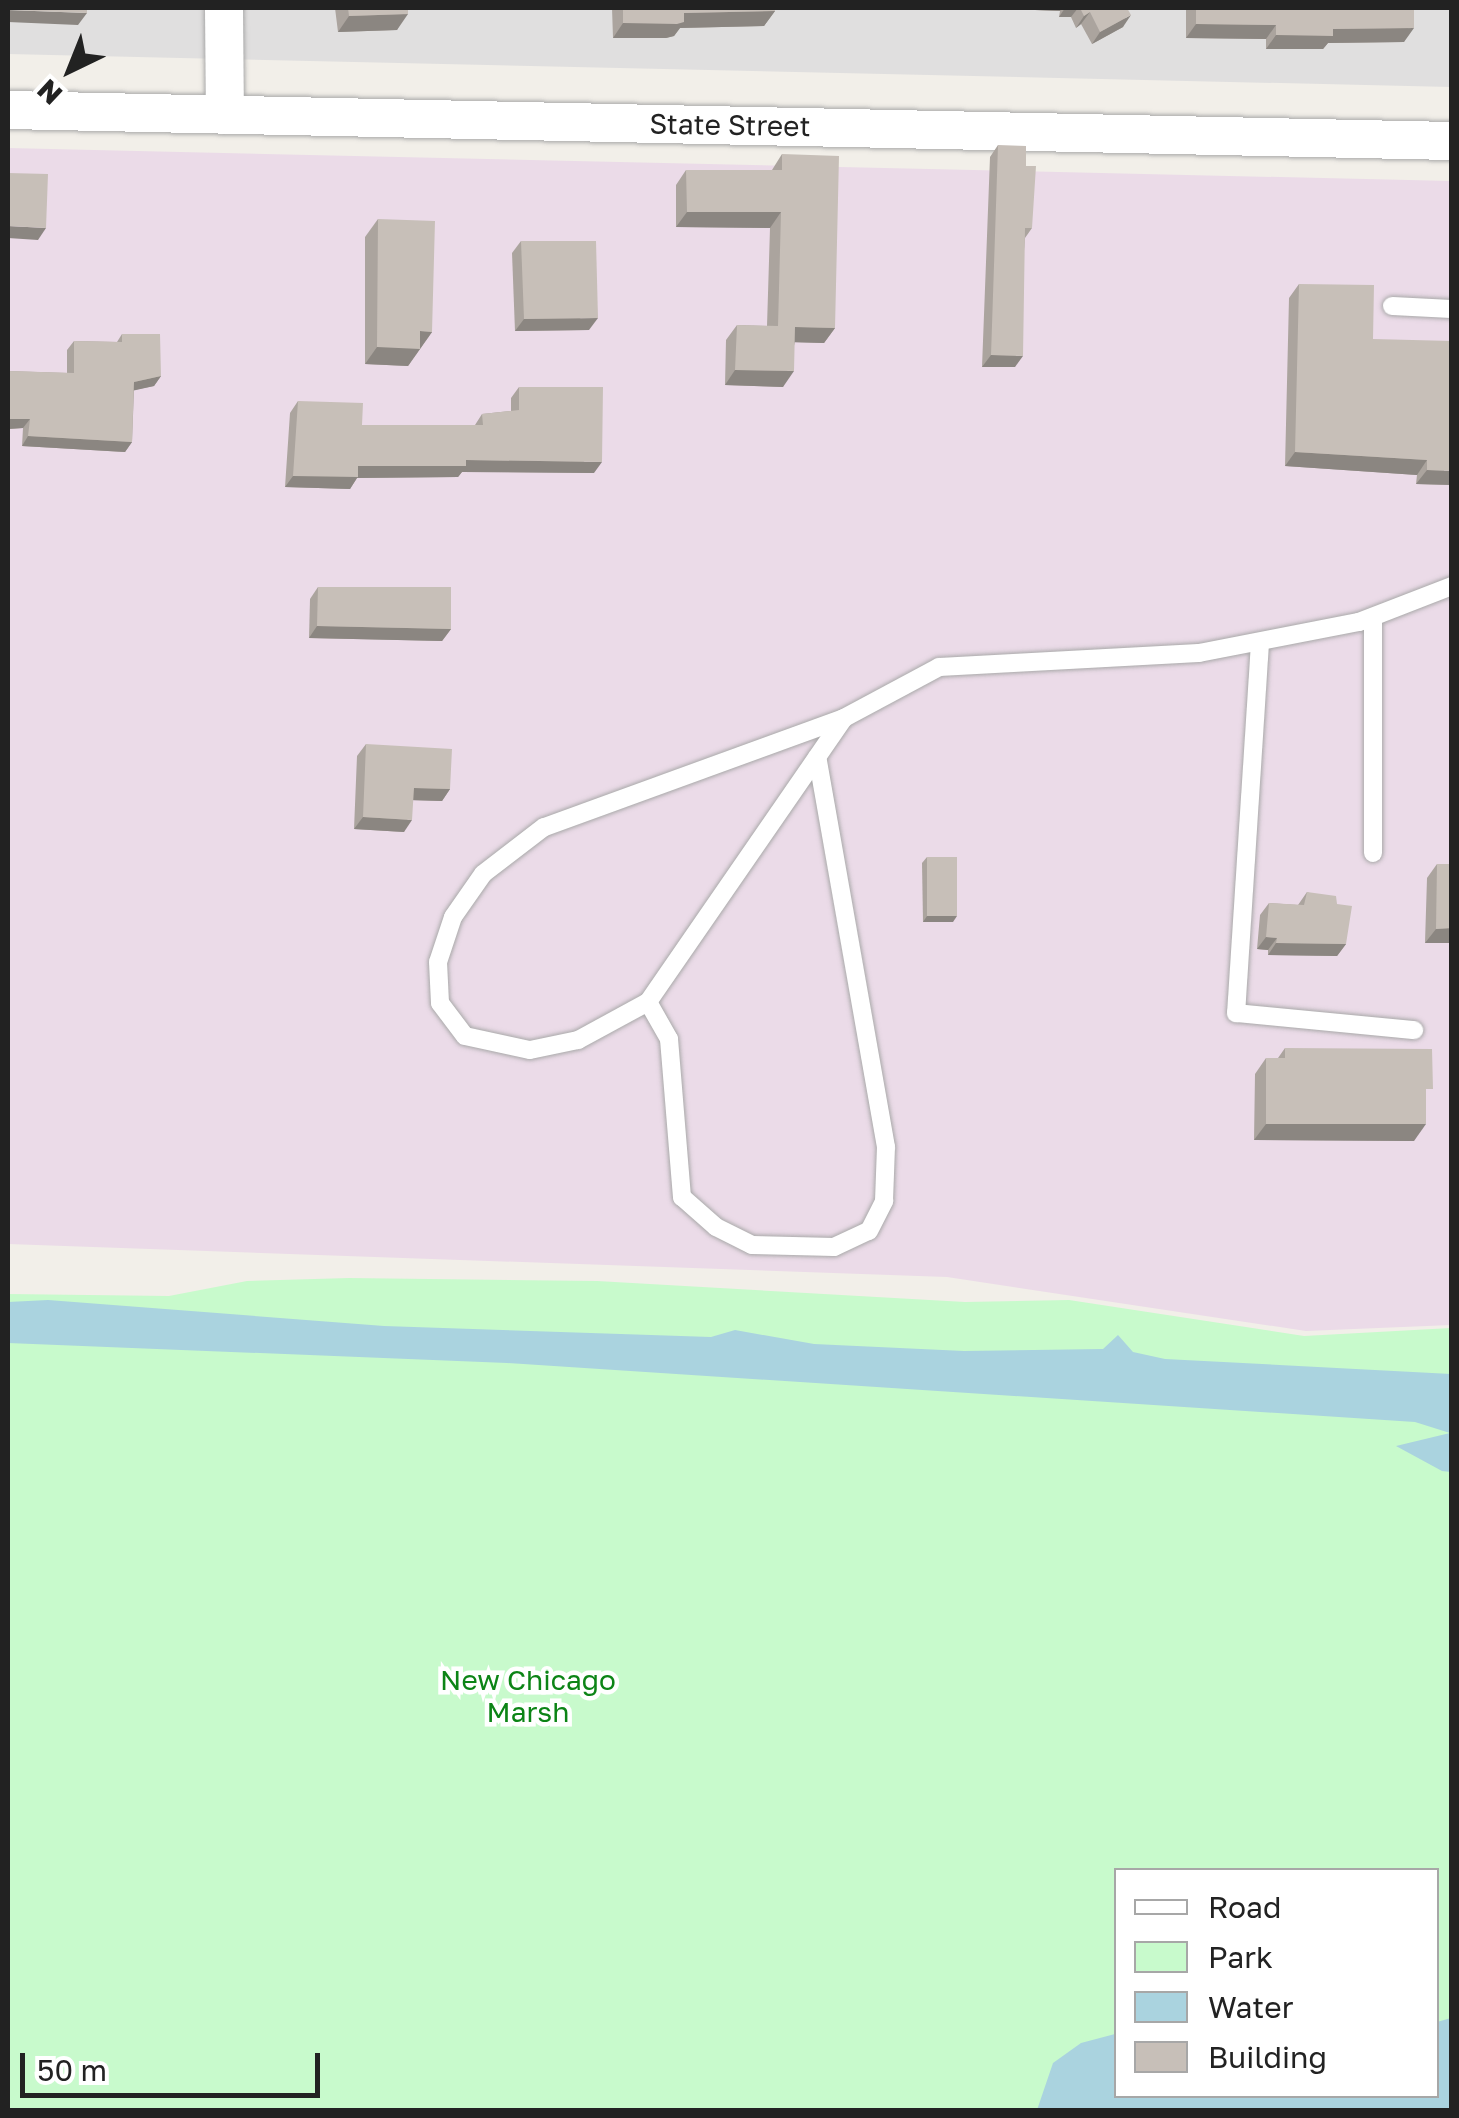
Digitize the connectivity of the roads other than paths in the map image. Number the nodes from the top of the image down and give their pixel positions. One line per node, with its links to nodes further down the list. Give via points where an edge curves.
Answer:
1 (224, 8): 3 (street)
2 (8, 110): 3 (street, State Street)
3 (225, 115): 4 (street, State Street)
4 (1452, 141)
5 (1392, 306): 6 (lane)
6 (1452, 309)
7 (1452, 586): 8 (lane)
8 (1373, 617): 9 (lane); 12 (lane)
9 (1260, 643): 10 (lane, via 1199,654 939,667); 14 (lane, via 1236,1013)
10 (844, 718): 11 (lane); 13 (lane, via 544,827 482,874 453,918 438,962 440,1003 465,1036 530,1050 578,1040)
11 (817, 757): 13 (lane); 13 (lane, via 886,1147 884,1201 869,1231 834,1247 752,1245 716,1227 682,1197 669,1039)
12 (1373, 853)
13 (648, 1002)
14 (1414, 1030)

